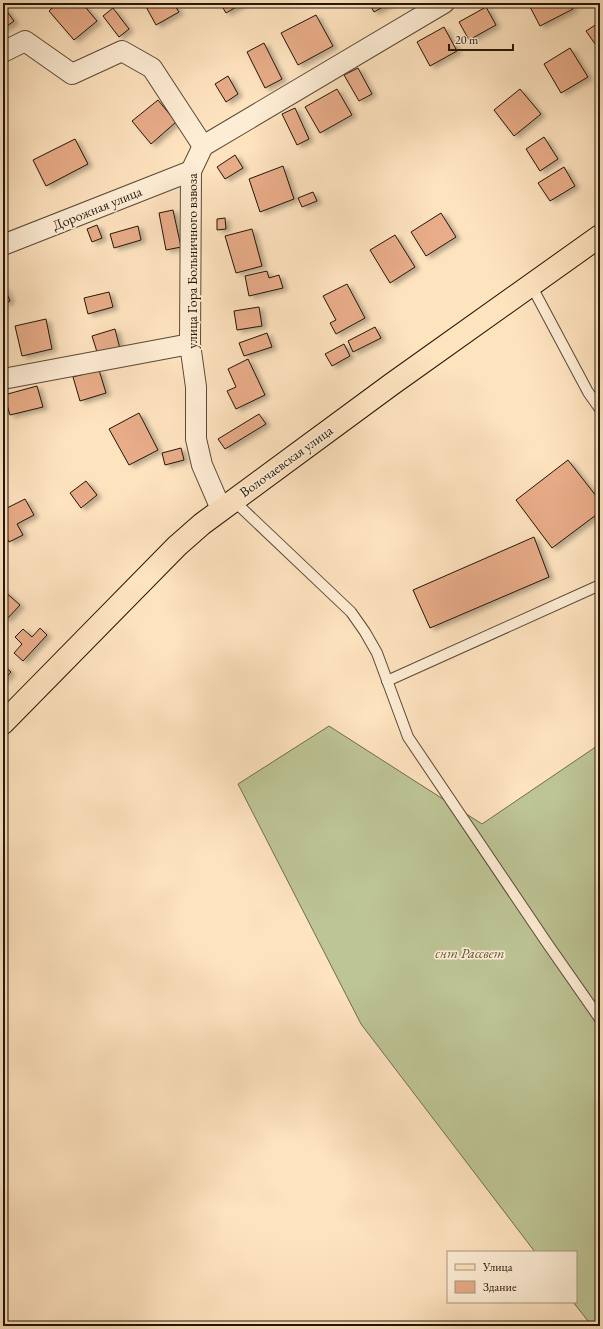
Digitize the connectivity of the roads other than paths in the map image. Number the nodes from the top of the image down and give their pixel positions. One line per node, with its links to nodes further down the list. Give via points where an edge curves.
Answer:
1 (444, 3): 3 (street)
2 (3, 52): 3 (street, via 25,41 72,74 122,51 152,68)
3 (203, 146): 4 (street, улица Гора Больничного взвоза)
4 (190, 171): 6 (street, Дорожная улица); 8 (street, улица Гора Больничного взвоза)
5 (600, 236): 7 (main road, Волочаевская улица)
6 (3, 245)
7 (531, 285): 10 (lane, via 588,392); 11 (main road, Волочаевская улица)
8 (190, 344): 9 (street); 11 (street, улица Гора Больничного взвоза, via 196,387 196,439 202,464)
9 (3, 379)
10 (600, 409)
11 (227, 505): 13 (lane, via 351,612 377,653); 14 (main road, Волочаевская улица, via 177,546)
12 (600, 585): 13 (lane)
13 (387, 681): 15 (lane, via 408,737)
14 (3, 723)
15 (600, 1019)

